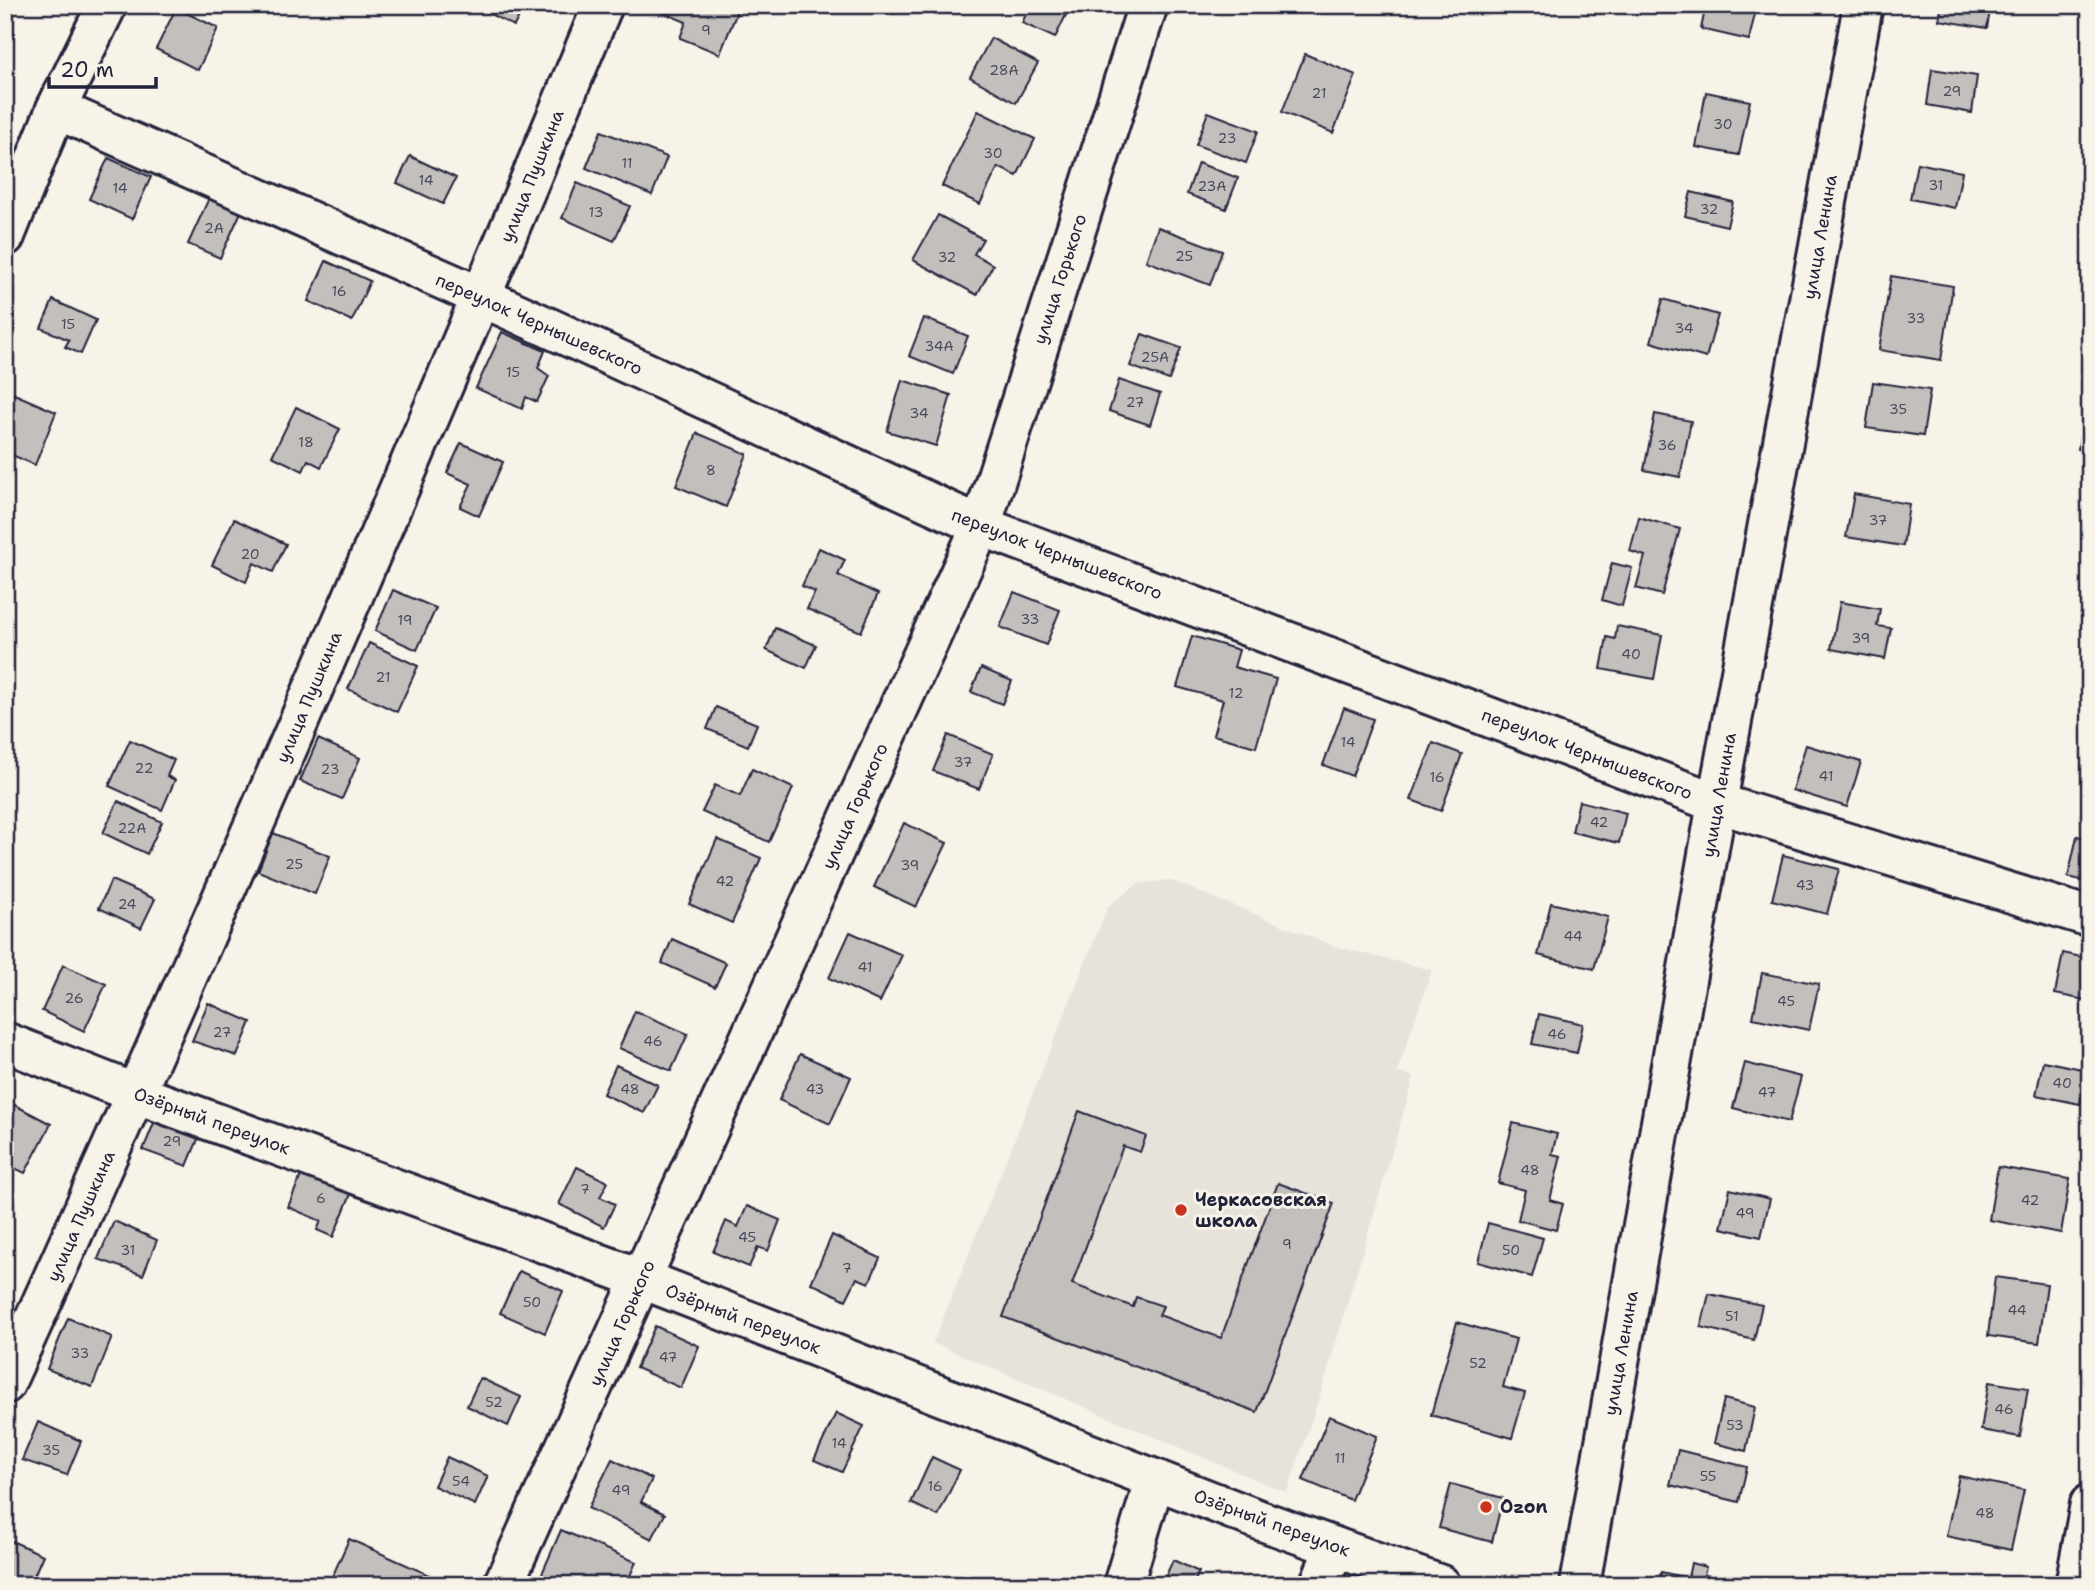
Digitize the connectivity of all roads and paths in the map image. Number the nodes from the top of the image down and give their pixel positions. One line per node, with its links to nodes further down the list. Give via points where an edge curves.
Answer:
1 (107, 5): 5 (street)
2 (603, 5): 7 (street, улица Пушкина)
3 (1149, 5): 8 (street, улица Горького)
4 (1863, 5): 9 (street, улица Ленина)
5 (57, 109): 6 (street); 7 (street, переулок Чернышевского)
6 (5, 236)
7 (482, 297): 8 (street, переулок Чернышевского); 12 (street, улица Пушкина)
8 (981, 526): 9 (street, переулок Чернышевского); 13 (street, улица Горького)
9 (1717, 803): 10 (street, переулок Чернышевского); 22 (street, улица Ленина)
10 (2090, 917)
11 (5, 1042): 12 (street, Озёрный переулок)
12 (136, 1094): 13 (street, Озёрный переулок); 14 (street, улица Пушкина)
13 (642, 1279): 15 (street, Озёрный переулок); 18 (street, улица Горького)
14 (5, 1384)
15 (1155, 1479): 17 (street, Озёрный переулок); 19 (street)
16 (2090, 1504): 23 (street)
17 (1335, 1547): 20 (street); 21 (street, Озёрный переулок)
18 (503, 1585)
19 (1123, 1585)
20 (1319, 1585)
21 (1441, 1585)
22 (1580, 1585)
23 (2074, 1585)

